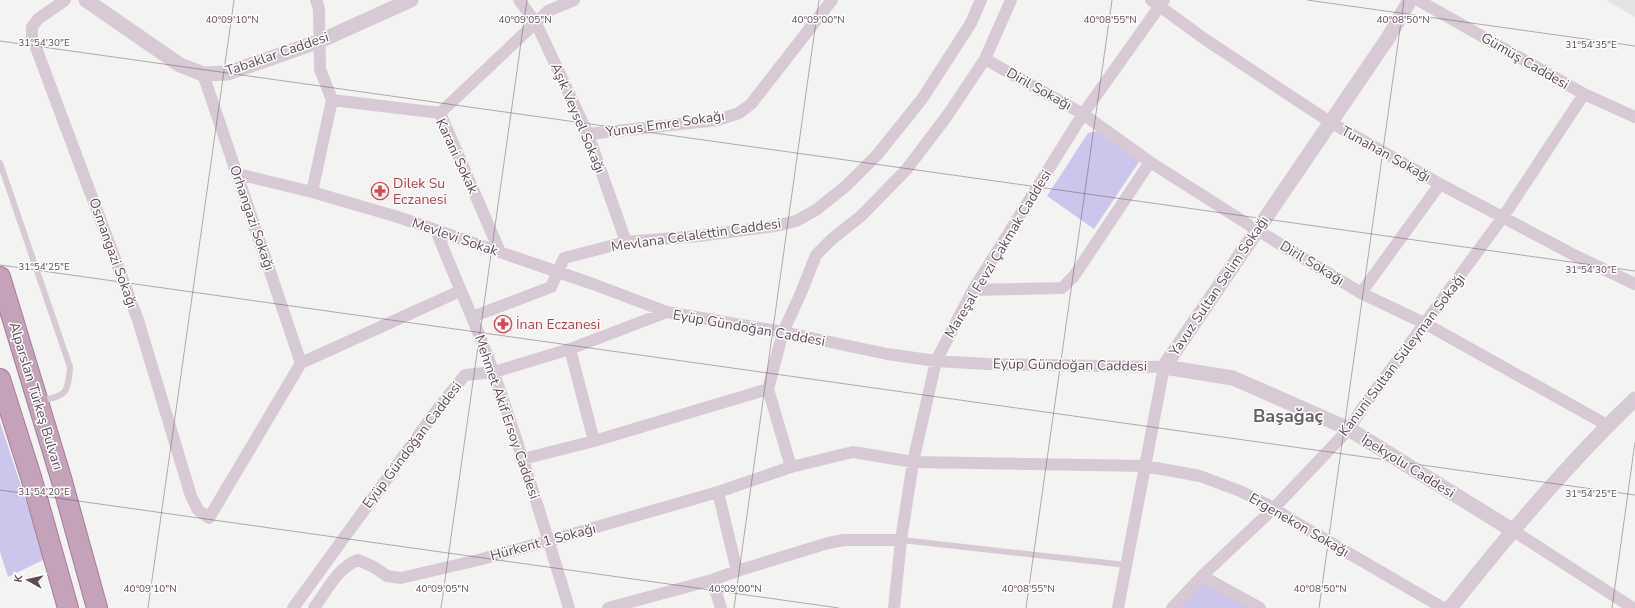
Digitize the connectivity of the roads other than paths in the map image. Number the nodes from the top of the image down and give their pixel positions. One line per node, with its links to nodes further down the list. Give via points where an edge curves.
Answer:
1 (65, 0): 46 (street, Osmangazi Sokağı, via 38,19 32,27 32,37 138,320 191,496 198,510 209,518)
2 (86, 0): 16 (street, Tabaklar Caddesi, via 180,65)
3 (316, 0): 14 (street, via 319,9)
4 (411, 0): 14 (street, Tabaklar Caddesi)
5 (520, 0): 13 (street, Aşık Veysel Sokağı)
6 (574, 0): 13 (street, via 548,11)
7 (981, 0): 32 (street, Mevlana Celalettin Caddesi, via 971,23 917,106 877,155 846,186 816,210 796,221 775,226)
8 (1011, 0): 15 (street)
9 (1410, 0): 22 (street, Yavuz Sultan Selim Sokağı, via 1388,38)
10 (1418, 0): 17 (street, Gümüş Caddesi)
11 (826, 1): 23 (street, Yunus Emre Sokağı, via 751,104 739,113 718,120)
12 (1158, 2): 20 (street, Mareşal Fevzi Çakmak Caddesi); 22 (street, Tunahan Sokağı, via 1206,40)
13 (536, 23): 19 (street); 23 (street, Aşık Veysel Sokağı)
14 (320, 41): 16 (street, Tabaklar Caddesi, via 228,74); 18 (street, via 320,68)
15 (985, 59): 20 (street, Diril Sokağı); 43 (street, via 947,116 906,170 861,216 816,255)
16 (203, 74): 26 (street, Orhangazi Sokağı)
17 (1584, 94): 21 (street, Gümüş Caddesi); 29 (street, Kanuni Sultan Süleyman Sokağı)
18 (332, 100): 19 (street, Karani Sokak); 28 (street)
19 (440, 113): 33 (street, Karani Sokak)
20 (1083, 114): 24 (street, Diril Sokağı); 37 (street, Mareşal Fevzi Çakmak Caddesi)
21 (1635, 117)
22 (1330, 122): 27 (street, Tunahan Sokağı); 31 (street, Yavuz Sultan Selim Sokağı)
23 (588, 134): 32 (street, Aşık Veysel Sokağı)
24 (1150, 162): 31 (street, Diril Sokağı); 37 (street, via 1074,276 1062,288)
25 (0, 163): 52 (lane, via 70,367 68,386 59,397)
26 (238, 174): 28 (street, Mevlevi Sokak); 46 (street, Orhangazi Sokağı)
27 (1440, 184): 29 (street, Tunahan Sokağı); 39 (street)
28 (312, 192): 30 (street, Mevlevi Sokak)
29 (1503, 217): 36 (street, Tunahan Sokağı); 42 (street, Kanuni Sultan Süleyman Sokağı)
30 (436, 230): 33 (street, Mevlevi Sokak); 38 (street, Mehmet Akif Ersoy Caddesi)
31 (1257, 230): 39 (street, Diril Sokağı); 47 (street, Yavuz Sultan Selim Sokağı)
32 (626, 242): 34 (street, Mevlana Celalettin Caddesi, via 564,258)
33 (500, 252): 34 (street, Mevlevi Sokak)
34 (557, 273): 40 (street, Mevlevi Sokak); 41 (street, Mevlana Celalettin Caddesi, via 551,286)
35 (0, 277): 52 (highway, Alparslan Türkeş Bulvarı)
36 (1635, 284)
37 (973, 290): 45 (street, Mareşal Fevzi Çakmak Caddesi)
38 (460, 291): 41 (street, Mehmet Akif Ersoy Caddesi); 46 (street)
39 (1361, 293): 42 (street, Diril Sokağı)
40 (667, 312): 43 (street, Eyüp Gündoğan Caddesi); 44 (street, Eyüp Gündoğan Caddesi)
41 (472, 317): 48 (street, Mehmet Akif Ersoy Caddesi)
42 (1426, 324): 53 (street, Diril Sokağı); 54 (street, Kanuni Sultan Süleyman Sokağı)
43 (783, 332): 45 (street, Eyüp Gündoğan Caddesi, via 887,354); 50 (street)
44 (570, 349): 48 (street, Eyüp Gündoğan Caddesi); 55 (street)
45 (936, 360): 47 (street, Eyüp Gündoğan Caddesi, via 987,364); 57 (street, Mareşal Fevzi Çakmak Caddesi)
46 (301, 363)
47 (1164, 367): 54 (street, İpekyolu Caddesi, via 1232,378); 58 (street, Yavuz Sultan Selim Sokağı)
48 (494, 372): 56 (street, Mehmet Akif Ersoy Caddesi); 71 (street, Eyüp Gündoğan Caddesi, via 465,375)
49 (0, 379): 69 (highway, Alparslan Türkeş Bulvarı)
50 (768, 389): 55 (street); 59 (street)
51 (1635, 399): 53 (street)
52 (38, 401): 70 (highway, Alparslan Türkeş Bulvarı)
53 (1607, 425): 62 (street)
54 (1349, 429): 61 (street, Kanuni Sultan Süleyman Sokağı); 62 (street, İpekyolu Caddesi)
55 (594, 441): 56 (street)
56 (523, 459): 64 (street, Mehmet Akif Ersoy Caddesi)
57 (913, 462): 58 (street, Ergenekon Sokağı); 59 (street, Hürkent 1 Sokağı, via 853,452); 63 (street, Mareşal Fevzi Çakmak Caddesi)
58 (1145, 466): 61 (street, Ergenekon Sokağı, via 1200,476 1240,491); 65 (street, Yavuz Sultan Selim Sokağı)
59 (791, 467): 60 (street, Hürkent 1 Sokağı)
60 (718, 492): 64 (street, Hürkent 1 Sokağı); 66 (street)
61 (1274, 508): 67 (street, Kanuni Sultan Süleyman Sokağı); 80 (street, Ergenekon Sokağı)
62 (1512, 530): 81 (street); 82 (street, İpekyolu Caddesi)
63 (901, 540): 65 (lane); 66 (street, via 844,540 828,543); 76 (street, Mareşal Fevzi Çakmak Caddesi)
64 (548, 541): 72 (street, Hürkent 1 Sokağı, via 401,578 387,576 358,560 346,565); 73 (street, Mehmet Akif Ersoy Caddesi)
65 (1126, 565): 77 (street, Yavuz Sultan Selim Sokağı)
66 (737, 571): 68 (street)
67 (1202, 576): 78 (street, Kanuni Sultan Süleyman Sokağı); 79 (street)
68 (712, 580): 74 (street); 75 (street)
69 (68, 608)
70 (97, 608)
71 (292, 608)
72 (314, 608)
73 (569, 608)
74 (608, 608)
75 (721, 608)
76 (894, 608)
77 (1118, 608)
78 (1172, 608)
79 (1260, 608)
80 (1443, 608)
81 (1450, 608)
82 (1633, 608)

